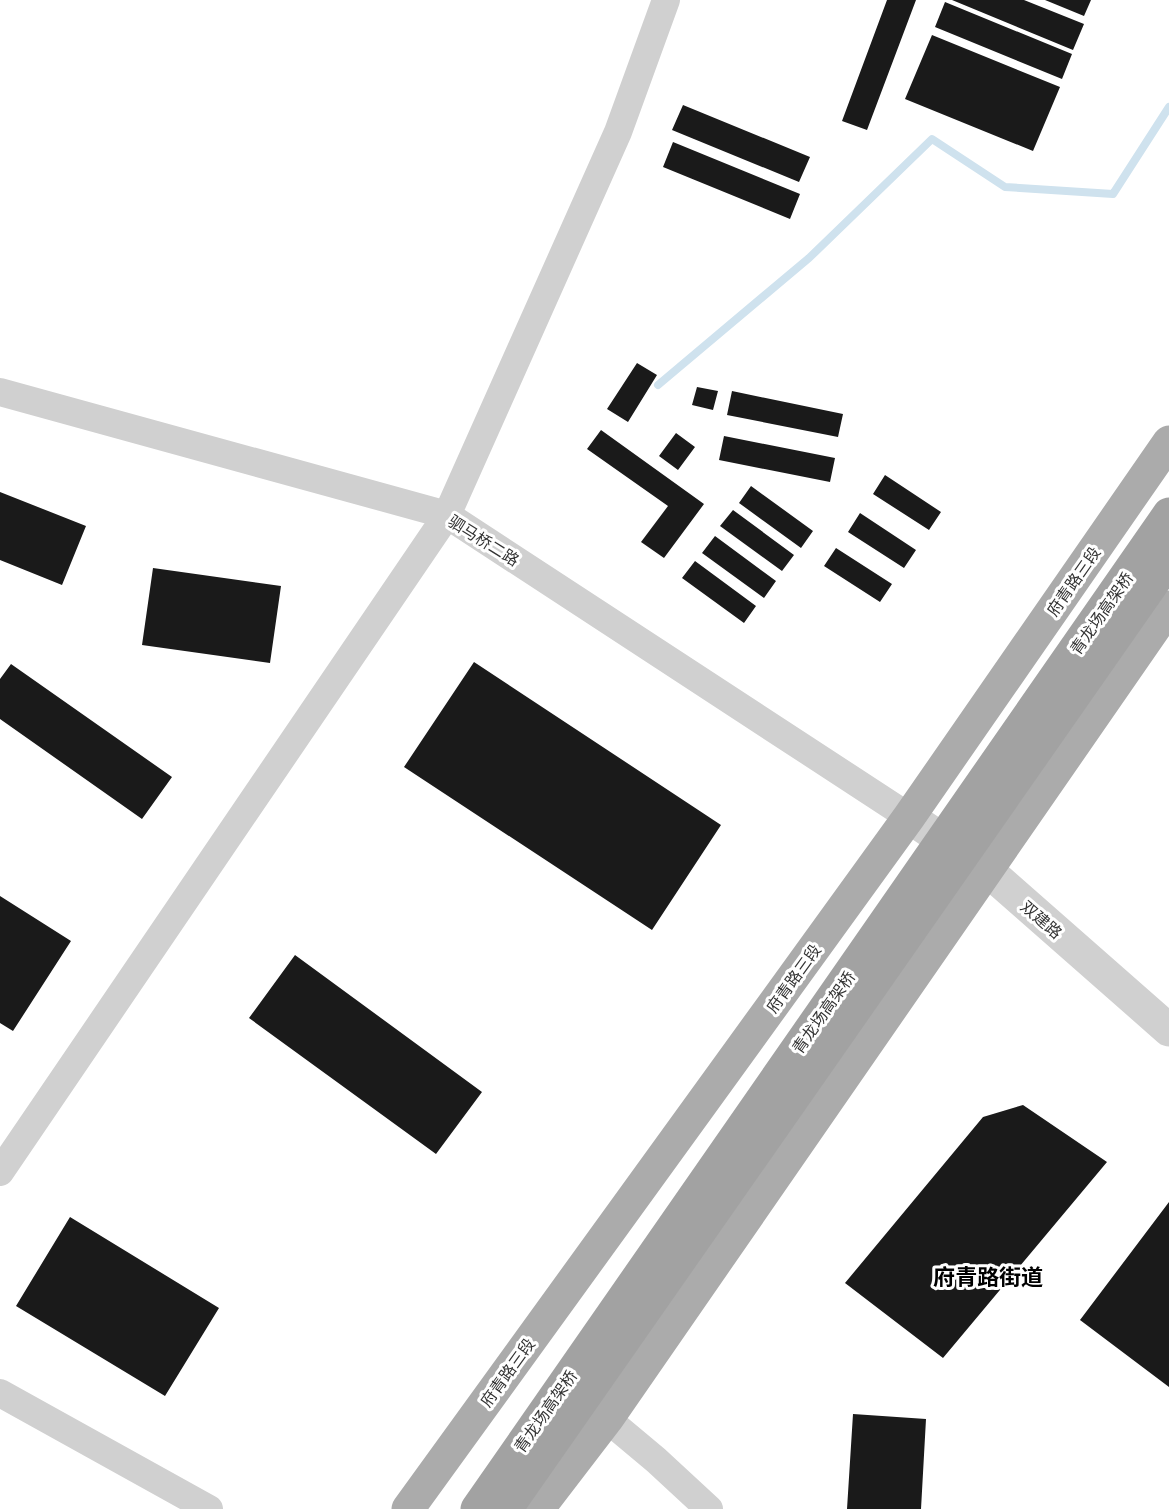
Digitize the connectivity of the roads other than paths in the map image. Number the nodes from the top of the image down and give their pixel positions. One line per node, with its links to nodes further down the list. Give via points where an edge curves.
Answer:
1 (666, 0): 5 (street, via 618,132)
2 (0, 392): 5 (street, 驷马桥二路)
3 (1169, 442): 8 (main road, 府青路三段)
4 (1169, 514): 16 (highway, 青龙场高架桥, bridge)
5 (447, 515): 8 (street, 驷马桥二路); 11 (street)
6 (1169, 560): 17 (highway, 青龙场高架桥, bridge)
7 (1169, 607): 9 (main road)
8 (909, 817): 9 (street, 双建路); 15 (main road, 府青路三段)
9 (987, 870): 10 (street, 双建路); 13 (main road)
10 (1169, 1030)
11 (0, 1172)
12 (0, 1393): 14 (street)
13 (607, 1419): 18 (main road); 19 (street)
14 (209, 1509)
15 (408, 1509)
16 (477, 1509)
17 (506, 1509)
18 (538, 1509)
19 (709, 1509)

